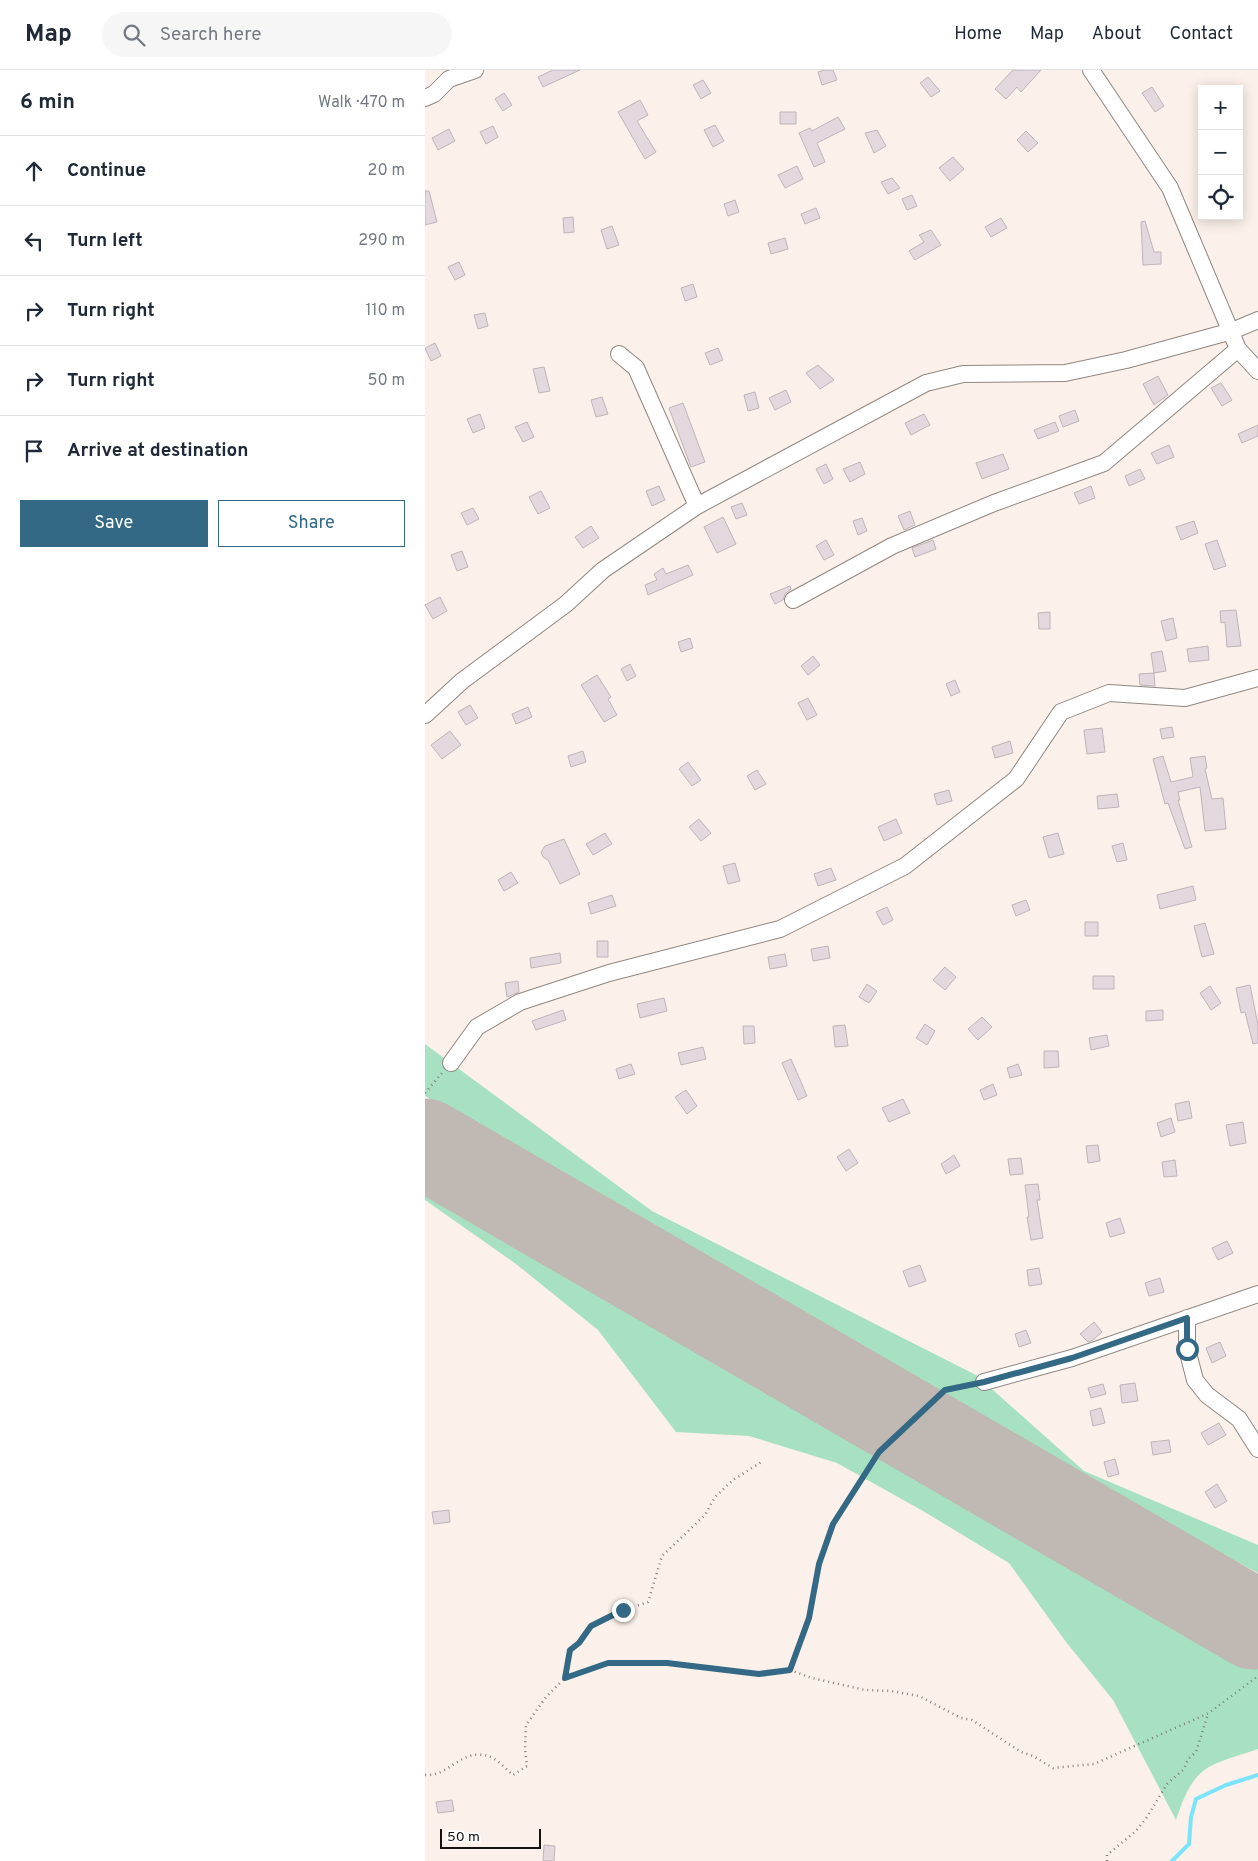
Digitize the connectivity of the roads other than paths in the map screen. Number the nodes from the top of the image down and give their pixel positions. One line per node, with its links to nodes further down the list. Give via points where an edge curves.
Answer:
1 (475, 70): 3 (street, via 449,78 434,94)
2 (1091, 70): 5 (street, via 1170,188)
3 (425, 98)
4 (1258, 320): 5 (street)
5 (1232, 331): 6 (street); 9 (street, via 1065,373 963,374 926,383)
6 (1239, 349): 8 (street); 10 (street, via 1104,463 994,503 892,546)
7 (619, 354): 9 (street, via 636,368)
8 (1258, 371)
9 (697, 506): 12 (street, via 603,570 566,604 462,680)
10 (793, 600)
11 (1258, 678): 13 (street, via 1185,698 1109,694 1061,712 1016,779 905,866 780,929 609,973 520,1002 477,1027)
12 (425, 715)
13 (451, 1063)
14 (1258, 1294): 15 (street)
15 (1187, 1318): 16 (street, via 1072,1358); 17 (street, via 1187,1349 1195,1380 1207,1395 1239,1419)
16 (984, 1382)
17 (1258, 1449)

